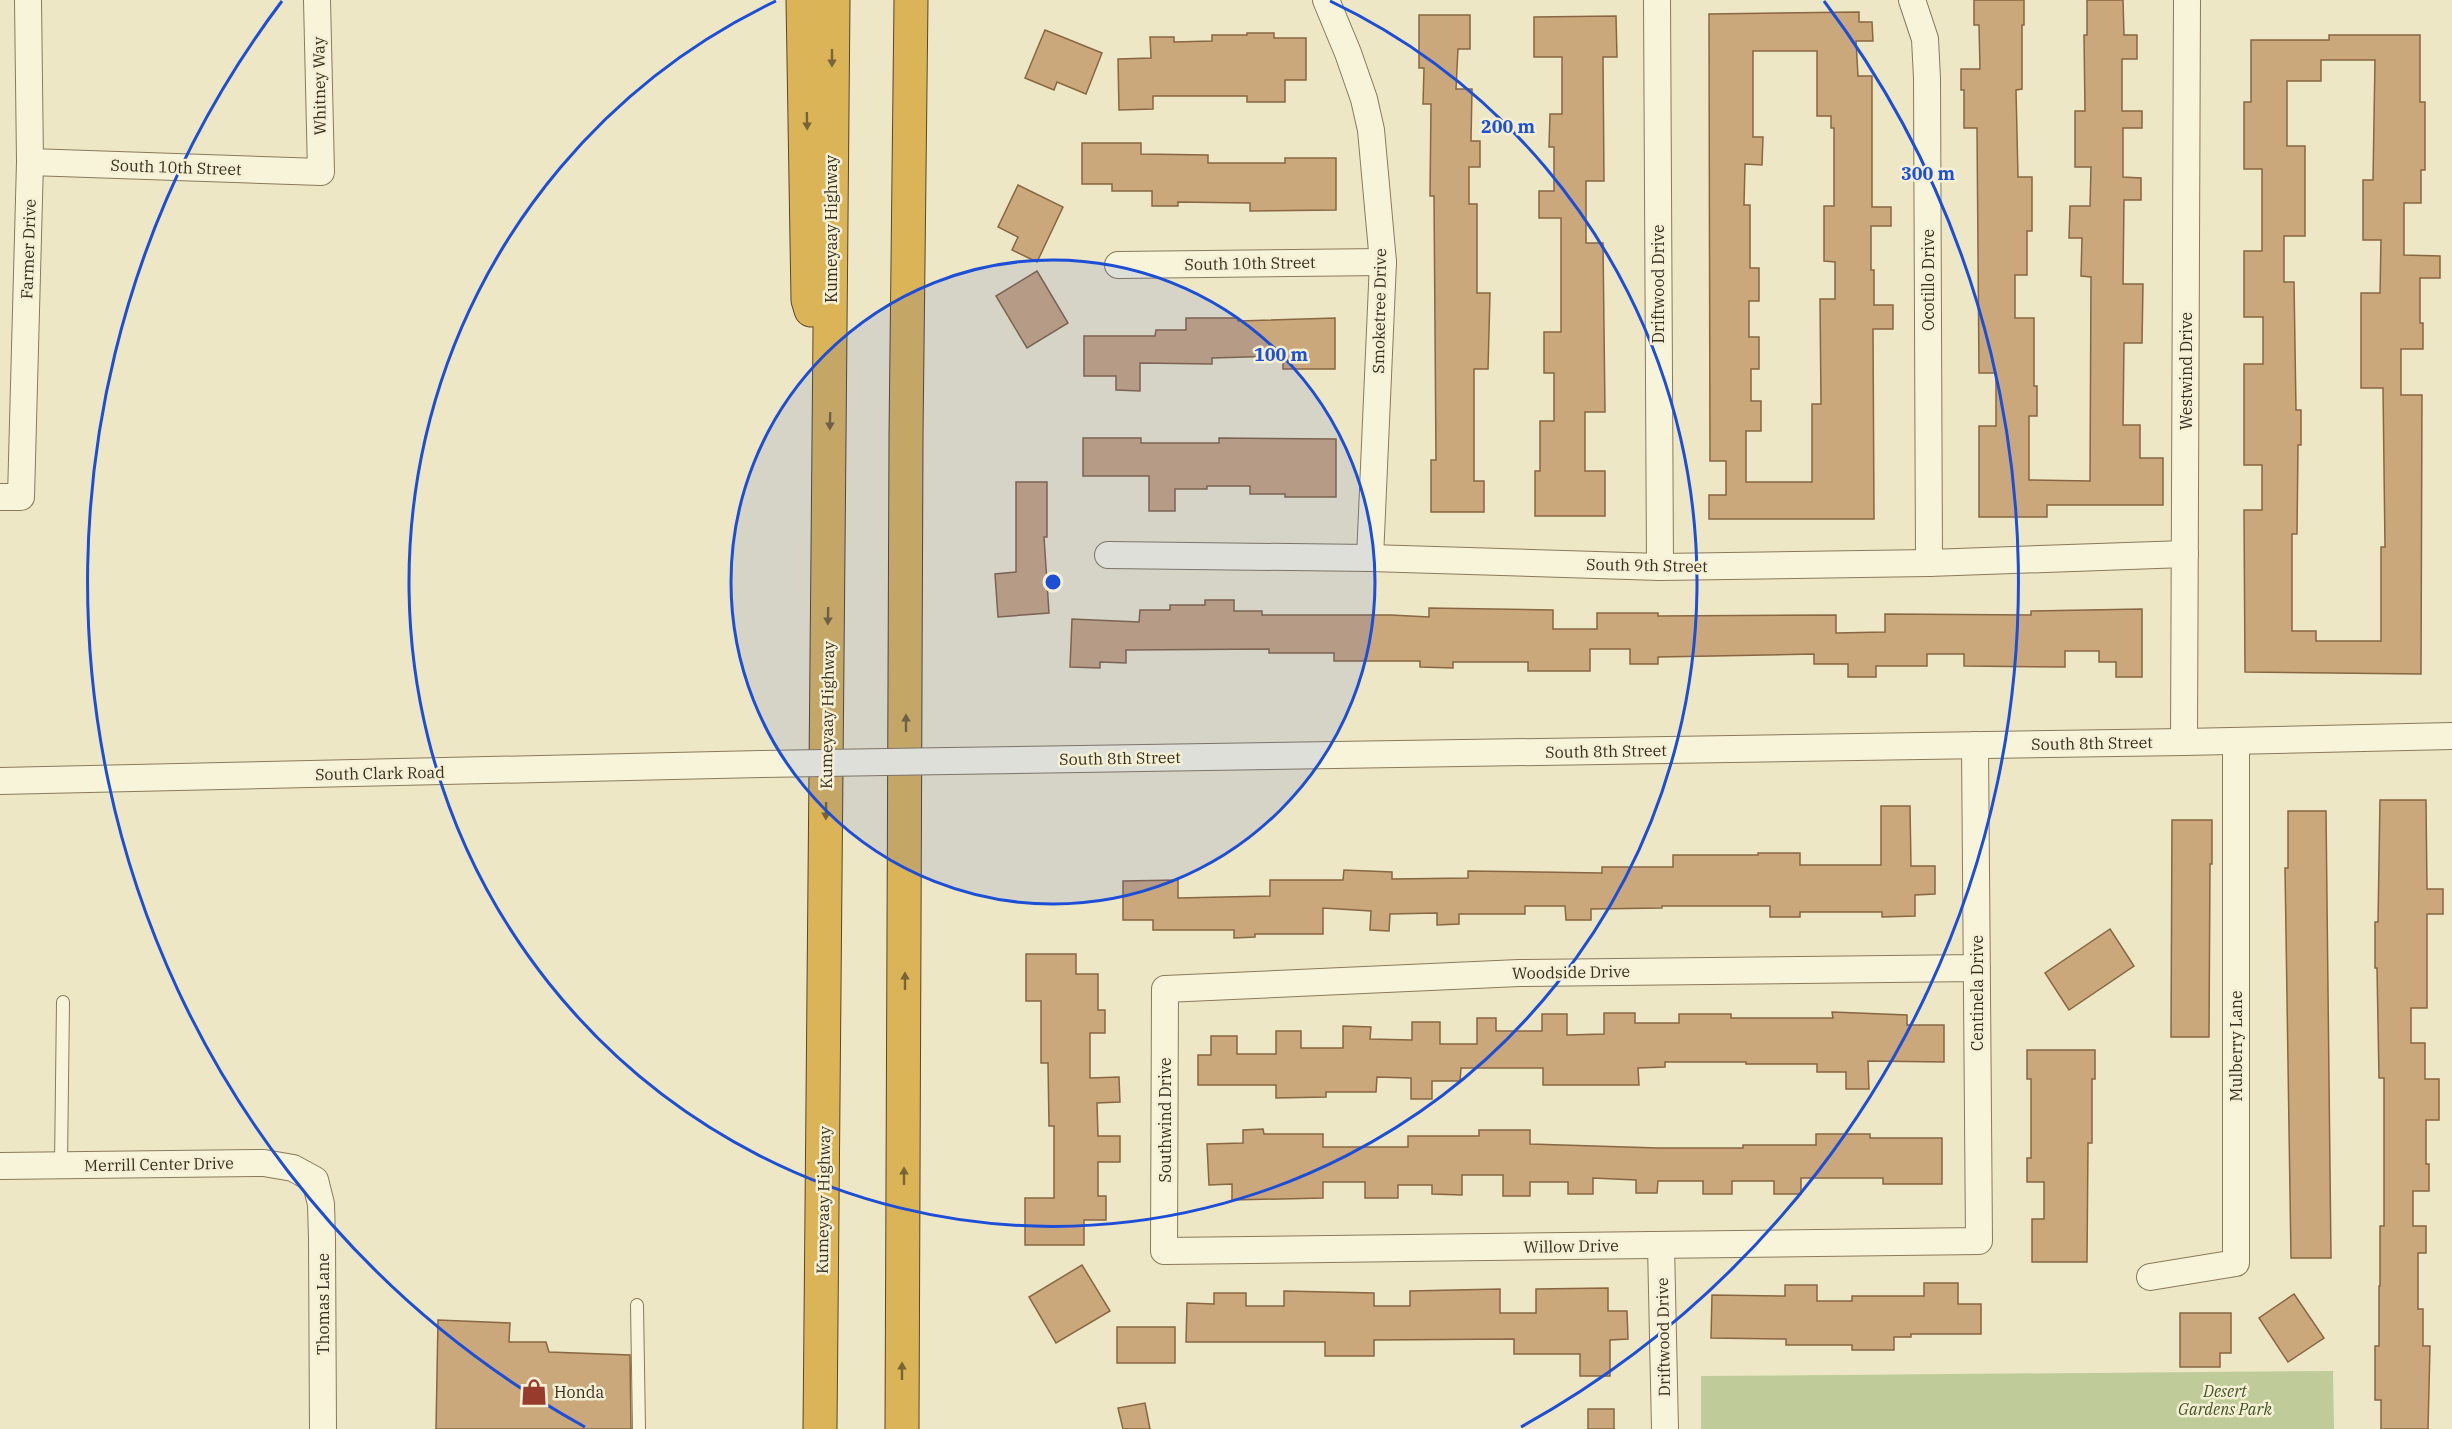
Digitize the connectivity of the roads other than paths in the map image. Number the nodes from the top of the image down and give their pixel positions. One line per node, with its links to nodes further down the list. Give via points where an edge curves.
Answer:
1 (28, 0): 10 (street, Farmer Drive)
2 (317, 0): 11 (street, Whitney Way)
3 (803, 0): 14 (highway, one-way to 14, via 808,300)
4 (833, 0): 14 (highway, Kumeyaay Highway, one-way to 14)
5 (911, 0): 41 (highway, one-way to 5)
6 (1326, 0): 12 (street, Smoketree Drive, via 1364,99 1371,130)
7 (1657, 0): 20 (street, Driftwood Drive)
8 (1912, 0): 19 (street, Ocotillo Drive, via 1925,39 1927,78)
9 (2187, 0): 16 (street, Westwind Drive)
10 (30, 162): 11 (street, South 10th Street); 15 (street, Farmer Drive)
11 (321, 172)
12 (1383, 262): 13 (street, South 10th Street); 18 (street, Smoketree Drive)
13 (1118, 265)
14 (831, 384): 40 (highway, Kumeyaay Highway, one-way to 40)
15 (10, 497)
16 (2185, 554): 19 (street, South 9th Street); 23 (street, Westwind Drive)
17 (1108, 555): 18 (street, South 9th Street)
18 (1370, 558): 20 (street, South 9th Street)
19 (1929, 563): 20 (street, South 9th Street)
20 (1660, 567)
21 (2452, 736): 22 (street, South 8th Street)
22 (2236, 741): 23 (street, South 8th Street); 36 (street, Mulberry Lane, via 2236,1263)
23 (2184, 742): 24 (street, South 8th Street)
24 (1975, 745): 25 (street, South 8th Street, bridge); 27 (street, Centinela Drive)
25 (760, 764): 26 (street, South Clark Road)
26 (0, 781)
27 (1977, 968): 28 (street, Woodside Drive, via 1519,973); 33 (street, Centinela Drive)
28 (1165, 989): 35 (street, Southwind Drive)
29 (63, 1002): 31 (lane)
30 (0, 1166): 31 (street, Merrill Center Drive)
31 (61, 1166): 32 (street, Merrill Center Drive, via 264,1163 293,1168)
32 (315, 1180): 38 (street, Thomas Lane, via 321,1204)
33 (1978, 1241): 34 (street, Willow Drive)
34 (1661, 1245): 35 (street, Willow Drive); 42 (street, Driftwood Drive)
35 (1164, 1251)
36 (2150, 1277)
37 (637, 1305): 39 (lane)
38 (323, 1429)
39 (639, 1429)
40 (820, 1429)
41 (902, 1429)
42 (1665, 1429)

